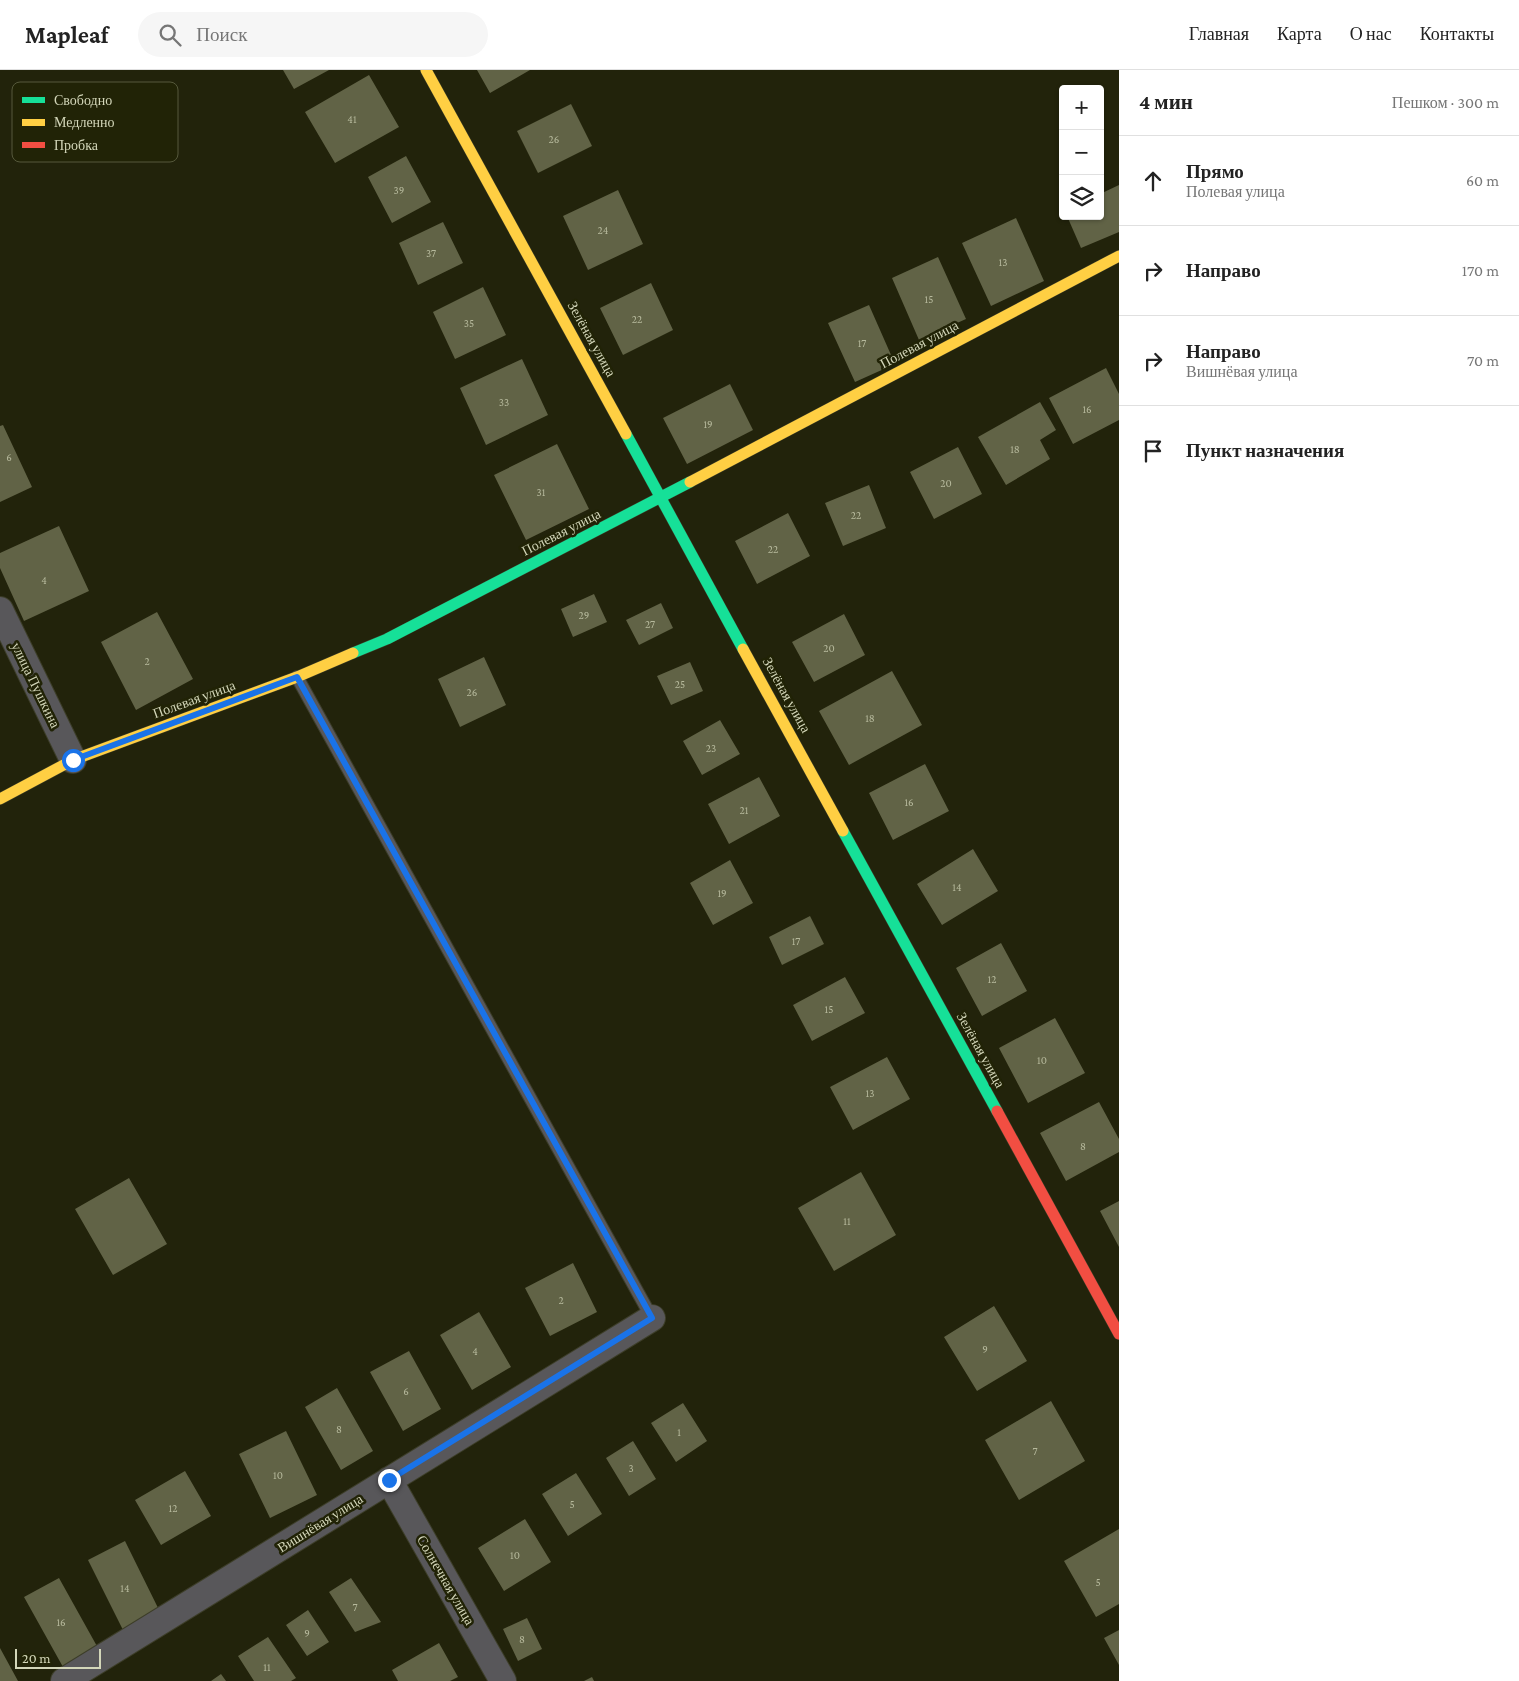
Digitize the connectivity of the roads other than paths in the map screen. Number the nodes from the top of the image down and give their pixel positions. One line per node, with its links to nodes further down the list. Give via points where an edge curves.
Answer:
1 (426, 70): 3 (street, Зелёная улица)
2 (1119, 256): 3 (street, Полевая улица)
3 (662, 497): 5 (street, Полевая улица, via 387,639); 9 (street, Зелёная улица)
4 (0, 610): 6 (street, улица Пушкина)
5 (297, 677): 6 (street, Полевая улица); 8 (lane)
6 (73, 760): 7 (street, Полевая улица)
7 (0, 799)
8 (652, 1318): 10 (street, Вишнёвая улица)
9 (1119, 1334)
10 (389, 1480): 11 (street, Вишнёвая улица); 12 (street, Солнечная улица)
11 (64, 1681)
12 (503, 1681)

